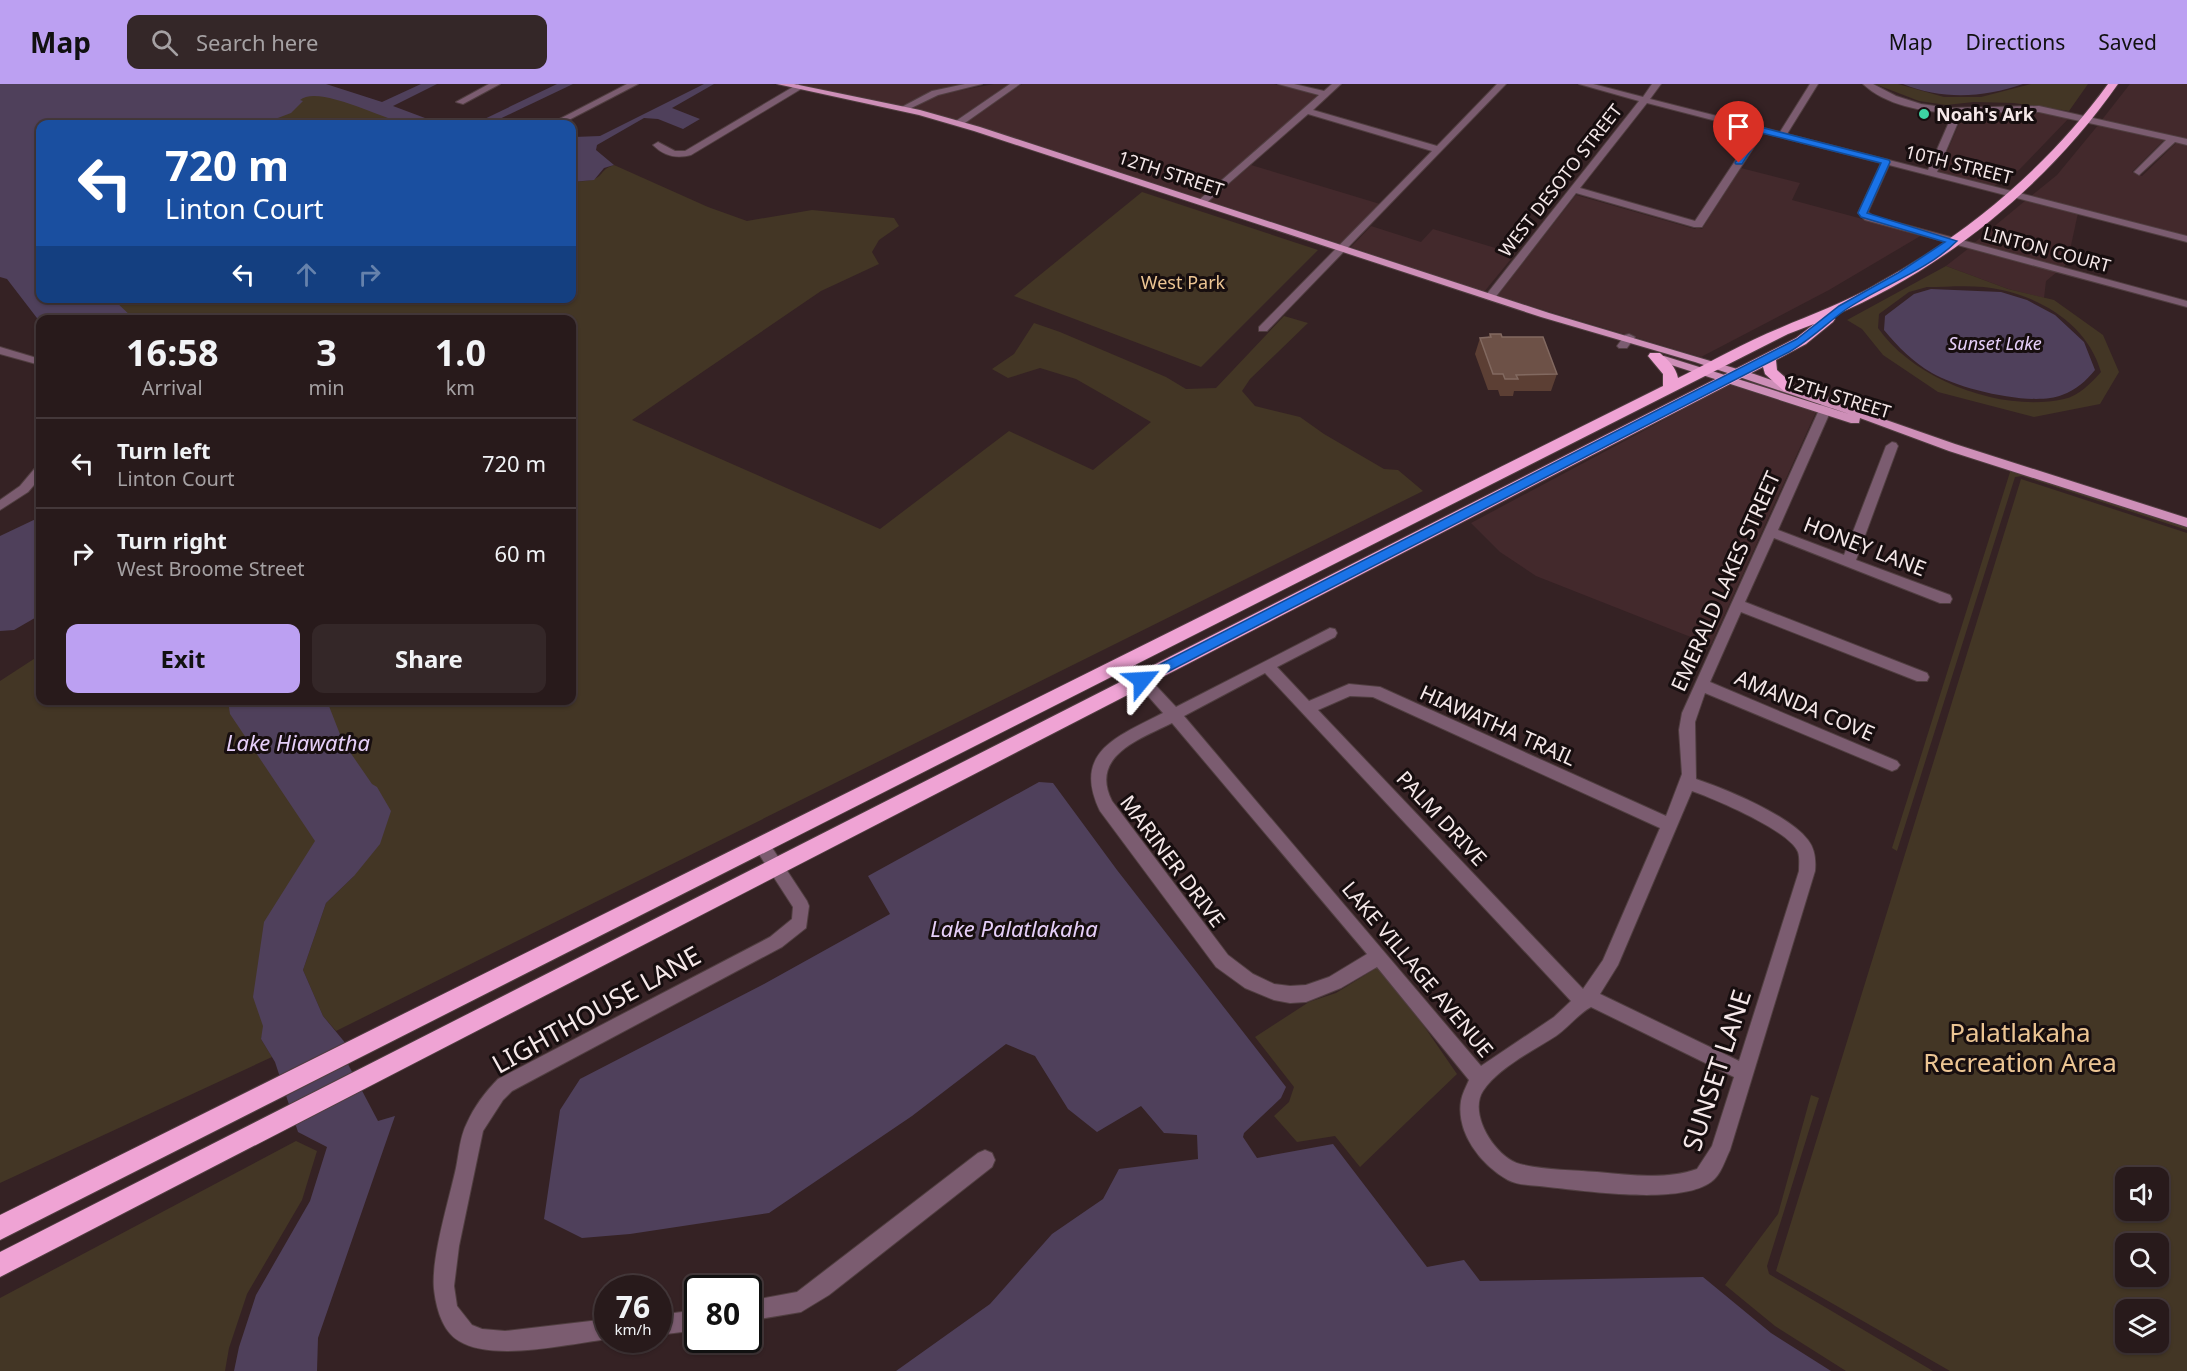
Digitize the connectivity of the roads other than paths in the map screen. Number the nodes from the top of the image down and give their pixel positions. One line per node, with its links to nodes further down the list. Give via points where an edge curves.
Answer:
1 (496, 84): 16 (street)
2 (634, 84): 21 (street)
3 (978, 84): 17 (street, via 935,93)
4 (1016, 84): 22 (street)
5 (1282, 84): 14 (street)
6 (1337, 84): 14 (street)
7 (1502, 84): 28 (street)
8 (1582, 84): 15 (street, 10TH STREET)
9 (1657, 84): 15 (street, WEST DESOTO STREET)
10 (1814, 84): 24 (street)
11 (1868, 84): 18 (street, via 1913,106)
12 (2113, 84): 20 (highway)
13 (790, 85): 17 (main road, 12TH STREET); 27 (street, via 688,153 672,155)
14 (1326, 94): 19 (street)
15 (1645, 100): 23 (street, 10TH STREET); 32 (street, WEST DESOTO STREET)
16 (460, 102)
17 (902, 109): 22 (main road, 12TH STREET)
18 (1959, 110): 20 (street, via 2026,107); 31 (street)
19 (1306, 111): 28 (street); 34 (street)
20 (2087, 119): 25 (street); 33 (highway)
21 (563, 120)
22 (958, 123): 34 (main road, 12TH STREET)
23 (1760, 130): 24 (street, 10TH STREET); 32 (street, via 1698,225)
24 (1782, 135): 29 (street, 10TH STREET)
25 (2173, 139): 26 (street); 30 (street)
26 (2187, 142)
27 (658, 145)
28 (1439, 150): 37 (street)
29 (1886, 162): 31 (street, 10TH STREET); 36 (street, LINTON COURT, via 1864,215)
30 (2139, 172)
31 (1931, 174): 33 (street, 10TH STREET)
32 (1575, 190): 38 (street, WEST DESOTO STREET)
33 (2013, 195): 35 (street, 10TH STREET); 36 (highway)
34 (1202, 202): 37 (main road, 12TH STREET)
35 (2187, 239)
36 (1952, 241): 39 (street, LINTON COURT); 40 (highway)
37 (1344, 248): 38 (main road, 12TH STREET); 41 (street)
38 (1490, 297): 42 (main road, 12TH STREET)
39 (2187, 304)
40 (1843, 308): 45 (highway, via 1801,341); 47 (highway, via 1783,331)
41 (1263, 328)
42 (1626, 341): 44 (main road, 12TH STREET); 47 (main road, 12TH STREET)
43 (0, 351): 46 (street)
44 (1656, 356): 48 (main road, 12TH STREET); 51 (highway, via 1670,371)
45 (1769, 358): 49 (highway); 52 (highway, via 1770,371)
46 (36, 361)
47 (1716, 365): 48 (highway); 49 (main road, 12TH STREET)
48 (1702, 372): 50 (main road, 12TH STREET); 51 (highway)
49 (1740, 372): 50 (highway); 52 (main road, 12TH STREET)
50 (1726, 380): 53 (main road, 12TH STREET); 66 (highway)
51 (1669, 388): 63 (highway)
52 (1789, 388): 53 (main road, 12TH STREET)
53 (1827, 406): 57 (main road, 12TH STREET); 58 (street, EMERALD LAKES STREET)
54 (1892, 446): 59 (street)
55 (36, 475): 56 (street)
56 (0, 506)
57 (2187, 523)
58 (1770, 532): 59 (street, HONEY LANE); 61 (street, EMERALD LAKES STREET)
59 (1849, 561): 60 (street, HONEY LANE)
60 (1945, 599)
61 (1738, 605): 65 (street); 67 (street, EMERALD LAKES STREET)
62 (1330, 633): 64 (street, MARINER DRIVE)
63 (1125, 662): 66 (street, LAKE VILLAGE AVENUE); 73 (highway)
64 (1267, 666): 68 (street, PALM DRIVE); 69 (street, MARINER DRIVE)
65 (1922, 676)
66 (1142, 680): 69 (street, LAKE VILLAGE AVENUE); 74 (highway)
67 (1702, 685): 70 (street, AMANDA COVE); 71 (street, EMERALD LAKES STREET, via 1686,721)
68 (1308, 708): 72 (street, HIAWATHA TRAIL, via 1350,690 1375,691); 76 (street, PALM DRIVE)
69 (1173, 714): 75 (street, LAKE VILLAGE AVENUE); 75 (street, MARINER DRIVE, via 1120,743 1110,753 1097,773 1099,795 1222,961 1263,989 1295,996 1330,986)
70 (1892, 765)
71 (1688, 783): 72 (street, LAKE VILLAGE AVENUE); 77 (street, SUNSET LANE, via 1790,832 1805,848 1808,862)
72 (1670, 825): 76 (street, LAKE VILLAGE AVENUE, via 1609,965)
73 (761, 845): 74 (street, LIGHTHOUSE LANE); 80 (highway)
74 (774, 868): 81 (highway); 83 (street, LIGHTHOUSE LANE, via 801,906 800,923 794,930 505,1085 474,1128 444,1286 453,1320 465,1333 505,1341)
75 (1379, 956): 78 (street, LAKE VILLAGE AVENUE)
76 (1586, 999): 77 (street, PALM DRIVE); 78 (street, LAKE VILLAGE AVENUE, via 1560,1023)
77 (1743, 1072): 78 (street, SUNSET LANE, via 1720,1150 1702,1177 1687,1183 1612,1184 1515,1173 1501,1165 1473,1128 1469,1105)
78 (1480, 1078)
79 (985, 1160): 82 (street, via 801,1302)
80 (0, 1228)
81 (0, 1264)
82 (762, 1309)
83 (594, 1331)

